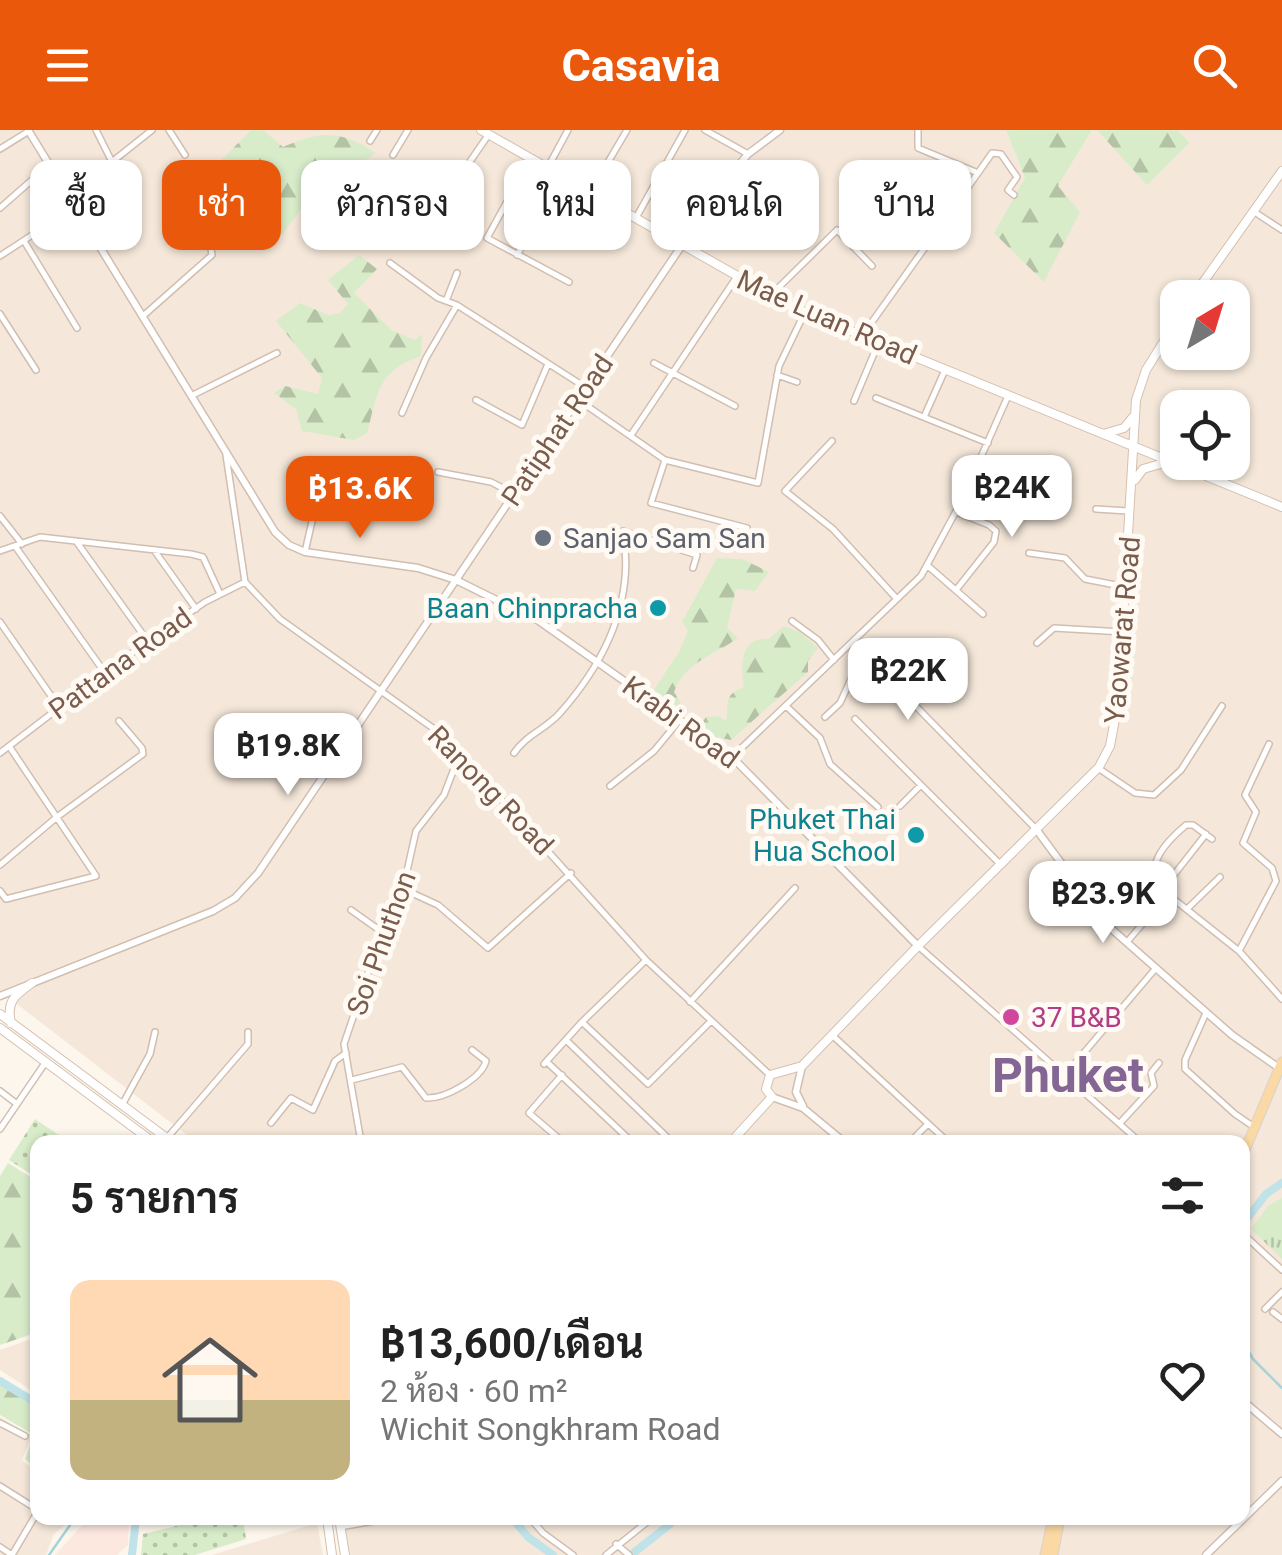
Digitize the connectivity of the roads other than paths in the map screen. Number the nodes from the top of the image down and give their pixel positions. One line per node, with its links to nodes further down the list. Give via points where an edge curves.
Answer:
1 (96, 130): 23 (street)
2 (152, 130): 24 (street)
3 (170, 130): 19 (street)
4 (376, 130): 15 (street)
5 (408, 130): 20 (street)
6 (509, 130): 16 (street)
7 (568, 130): 27 (street)
8 (627, 130): 28 (street)
9 (685, 130): 38 (street)
10 (705, 130): 18 (street)
11 (780, 130): 18 (street, Patiphat Road)
12 (918, 130): 31 (street, via 918,148)
13 (30, 131): 17 (street); 22 (street)
14 (485, 132): 16 (main road, Mae Luan Road); 25 (street)
15 (370, 140)
16 (502, 142): 21 (main road, Mae Luan Road)
17 (0, 149)
18 (748, 154): 29 (street, Patiphat Road)
19 (184, 155)
20 (393, 156)
21 (532, 158): 26 (main road, Mae Luan Road); 48 (street, via 487,238)
22 (46, 160)
23 (111, 160)
24 (114, 160)
25 (469, 160)
26 (535, 160)
27 (552, 160)
28 (609, 160)
29 (743, 160)
30 (1282, 170): 36 (main road)
31 (978, 173): 34 (street, via 992,153 1001,154 1017,178 1008,190); 63 (street)
32 (30, 182): 35 (street)
33 (739, 191): 33 (street, via 763,191 766,202 759,210 746,209)
34 (1014, 195)
35 (0, 208)
36 (1253, 212): 40 (street); 54 (main road)
37 (631, 213): 38 (main road, Mae Luan Road)
38 (637, 216): 39 (main road, Mae Luan Road)
39 (651, 225)
40 (1282, 230)
41 (30, 237): 42 (street)
42 (24, 241): 49 (street); 62 (street)
43 (101, 250): 61 (street)
44 (211, 250): 61 (street)
45 (520, 250): 48 (street)
46 (678, 250): 74 (street, Patiphat Road)
47 (692, 250): 53 (main road, Mae Luan Road)
48 (517, 255): 55 (street)
49 (0, 256)
50 (390, 263): 57 (street)
51 (872, 266): 56 (street, via 837,230)
52 (457, 273): 57 (street)
53 (736, 278): 56 (main road, Mae Luan Road); 71 (street)
54 (1205, 280)
55 (569, 282)
56 (770, 296): 59 (main road, Mae Luan Road)
57 (446, 301): 58 (street)
58 (456, 306): 68 (street); 83 (street)
59 (805, 312): 63 (main road, Mae Luan Road); 72 (street)
60 (0, 314): 69 (street)
61 (142, 317): 75 (street)
62 (77, 328)
63 (862, 336): 64 (main road, Mae Luan Road)
64 (879, 343): 70 (main road, Mae Luan Road); 80 (street)
65 (1160, 349): 82 (main road, Yaowarat Road, via 1143,377)
66 (277, 352): 75 (street)
67 (654, 363): 71 (street)
68 (548, 364): 74 (street); 79 (street, via 522,424)
69 (36, 370)
70 (945, 370): 76 (main road, Mae Luan Road); 84 (street)
71 (672, 374): 81 (street); 86 (street)
72 (777, 375): 73 (street); 92 (street, via 758,483)
73 (796, 382)
74 (585, 388): 78 (street, Patiphat Road)
75 (192, 396): 90 (street)
76 (1008, 396): 85 (main road, Mae Luan Road); 88 (street)
77 (876, 398): 84 (street)
78 (577, 399): 86 (street); 100 (street, Patiphat Road)
79 (476, 400)
80 (854, 401)
81 (735, 406)
82 (1135, 412): 85 (main road, via 1124,428); 89 (main road, Yaowarat Road)
83 (402, 413)
84 (924, 417): 88 (street)
85 (1098, 434): 89 (main road, Mae Luan Road)
86 (631, 435): 92 (street)
87 (832, 440): 120 (street, via 785,491 833,529)
88 (988, 443): 104 (street)
89 (1133, 448): 91 (main road, Mae Luan Road); 98 (main road, Yaowarat Road)
90 (225, 450): 96 (street); 99 (street)
91 (1160, 459)
92 (665, 460): 106 (street, via 651,503)
93 (1160, 463): 98 (main road, via 1144,469)
94 (438, 472): 100 (street)
95 (322, 473): 111 (street)
96 (244, 480): 99 (street); 111 (street, via 275,532)
97 (1213, 480): 101 (main road, Mae Luan Road)
98 (1133, 484): 103 (main road, Yaowarat Road)
99 (230, 488): 116 (street)
100 (514, 494): 115 (street, Patiphat Road)
101 (1282, 507)
102 (1096, 509): 103 (street)
103 (1131, 511): 117 (main road, Yaowarat Road)
104 (956, 512): 113 (street); 118 (street, via 996,532)
105 (0, 516): 108 (street)
106 (747, 528)
107 (74, 538): 108 (street, via 40,537); 109 (street); 126 (street)
108 (18, 545): 110 (street); 132 (street)
109 (154, 550): 119 (street, via 203,558); 121 (street)
110 (0, 551)
111 (305, 552): 115 (street, Krabi Road)
112 (1030, 552): 117 (street, via 1065,558 1085,579)
113 (928, 566): 118 (street); 120 (street)
114 (693, 568): 130 (street, via 697,556 624,530 624,598 615,632)
115 (456, 580): 130 (street, Krabi Road, via 539,621); 133 (street, Patiphat Road)
116 (244, 582): 119 (street, Pattana Road); 133 (street, Ranong Road, via 280,619)
117 (1126, 587): 125 (main road, Yaowarat Road)
118 (956, 590): 122 (street)
119 (220, 594): 121 (street, Pattana Road)
120 (897, 600): 128 (street)
121 (196, 608): 126 (street, Pattana Road)
122 (983, 614)
123 (0, 622): 134 (street)
124 (792, 622): 131 (street)
125 (1123, 632): 127 (street, via 1054,628); 147 (main road, Yaowarat Road, via 1116,726)
126 (149, 642): 132 (street, Pattana Road)
127 (1038, 642)
128 (854, 643): 129 (street); 131 (street)
129 (863, 653): 137 (street, via 840,703); 153 (street)
130 (597, 660): 140 (street, Krabi Road); 144 (street, via 559,714)
131 (835, 660): 135 (street)
132 (104, 673): 134 (street, Pattana Road)
133 (382, 691): 145 (street, Ranong Road); 170 (street, Patiphat Road, via 234,898)
134 (59, 706): 142 (street, Pattana Road)
135 (786, 706): 146 (street); 151 (street, via 820,738 830,764)
136 (1222, 706): 147 (street, via 1181,770 1157,794 1135,793)
137 (825, 718)
138 (855, 719): 148 (street)
139 (119, 722): 152 (street, via 143,754)
140 (678, 722): 146 (street, Krabi Road); 149 (street)
141 (1269, 744): 167 (street, via 1245,795 1256,812 1243,843 1272,868 1276,881)
142 (9, 746): 143 (street, Pattana Road); 152 (street)
143 (0, 752)
144 (514, 753)
145 (460, 754): 156 (street, Ranong Road); 158 (street, Soi Phuthon, via 444,795 416,831)
146 (732, 757): 166 (street, Krabi Road)
147 (1098, 768): 153 (main road, Yaowarat Road)
148 (921, 785): 150 (street); 154 (street)
149 (610, 786)
150 (900, 806)
151 (878, 807)
152 (58, 817): 155 (street); 160 (street, via 96,876 6,900)
153 (1036, 829): 154 (main road, Yaowarat Road); 165 (street)
154 (1000, 864): 166 (main road, Yaowarat Road)
155 (0, 866)
156 (571, 873): 158 (street, via 488,948 438,905); 168 (street, Ranong Road)
157 (1220, 877): 163 (street)
158 (403, 888): 164 (street, Soi Phuthon)
159 (795, 888): 173 (street)
160 (0, 891)
161 (1165, 892): 161 (street, via 1154,863 1189,823 1209,836); 163 (street); 165 (street)
162 (351, 910): 164 (street)
163 (1186, 910): 167 (street)
164 (382, 932): 185 (street, Soi Phuthon)
165 (1127, 943): 169 (street)
166 (918, 946): 182 (main road, Yaowarat Road); 192 (street)
167 (1240, 951): 172 (street)
168 (646, 960): 173 (street, Ranong Road); 177 (street)
169 (1156, 968): 174 (street); 192 (street)
170 (32, 983): 171 (street, Patiphat Road); 178 (main road, via 13,997)
171 (0, 996)
172 (1282, 999)
173 (690, 1002): 176 (street, Ranong Road)
174 (1206, 1013): 189 (street); 202 (street, via 1184,1068)
175 (0, 1014): 178 (main road)
176 (711, 1021): 177 (street, via 648,1084); 190 (street, Ranong Road)
177 (582, 1022): 183 (street)
178 (11, 1023): 197 (main road)
179 (0, 1028): 186 (main road)
180 (155, 1032): 197 (street)
181 (248, 1032): 206 (street, via 248,1044)
182 (832, 1035): 188 (main road, Yaowarat Road); 200 (street)
183 (566, 1040): 191 (street, via 545,1063); 210 (street)
184 (472, 1050): 193 (street, via 486,1060 481,1072 433,1099 402,1066)
185 (346, 1053): 193 (street, Soi Phuthon); 199 (street, via 334,1060 313,1110 291,1098)
186 (44, 1063): 196 (street); 204 (main road)
187 (1158, 1063): 201 (street, via 1153,1088)
188 (802, 1066): 190 (main road); 198 (street, via 796,1092)
189 (1281, 1067): 202 (main road)
190 (770, 1074): 195 (main road, via 766,1089)
191 (562, 1075): 208 (street, via 530,1112); 209 (street)
192 (1065, 1075): 201 (street)
193 (352, 1080): 207 (street, Soi Phuthon)
194 (0, 1091): 196 (street)
195 (772, 1098): 198 (street); 211 (main road)
196 (18, 1105): 203 (street)
197 (122, 1105): 205 (main road)
198 (803, 1108): 212 (street)
199 (271, 1123)
200 (927, 1124): 213 (street); 214 (street)
201 (1120, 1124): 215 (street)
202 (1256, 1128): 216 (main road)
203 (0, 1129)
204 (143, 1135)
205 (163, 1135)
206 (174, 1135)
207 (361, 1135)
208 (555, 1135)
209 (625, 1135)
210 (665, 1135)
211 (738, 1135)
212 (836, 1135)
213 (917, 1135)
214 (940, 1135)
215 (1132, 1135)
216 (1250, 1140)
217 (1250, 1240): 218 (street)
218 (1282, 1270)
219 (1282, 1292): 220 (street)
220 (1265, 1309)
221 (1273, 1312): 222 (street)
222 (1282, 1318)
223 (1250, 1407): 225 (street)
224 (0, 1423): 226 (street)
225 (1282, 1434)
226 (25, 1436)
227 (1282, 1482): 230 (street)
228 (0, 1486): 229 (street)
229 (30, 1505)
230 (1250, 1513)
231 (30, 1524): 240 (street)
232 (328, 1525): 241 (main road)
233 (340, 1525): 242 (main road)
234 (536, 1525): 243 (street)
235 (642, 1525): 237 (street)
236 (1237, 1525): 247 (street)
237 (616, 1544): 244 (street); 245 (street)
238 (0, 1547): 240 (street)
239 (1052, 1548): 246 (main road)
240 (12, 1555)
241 (332, 1555)
242 (345, 1555)
243 (573, 1555)
244 (606, 1555)
245 (629, 1555)
246 (1045, 1555)
247 (1206, 1555)

